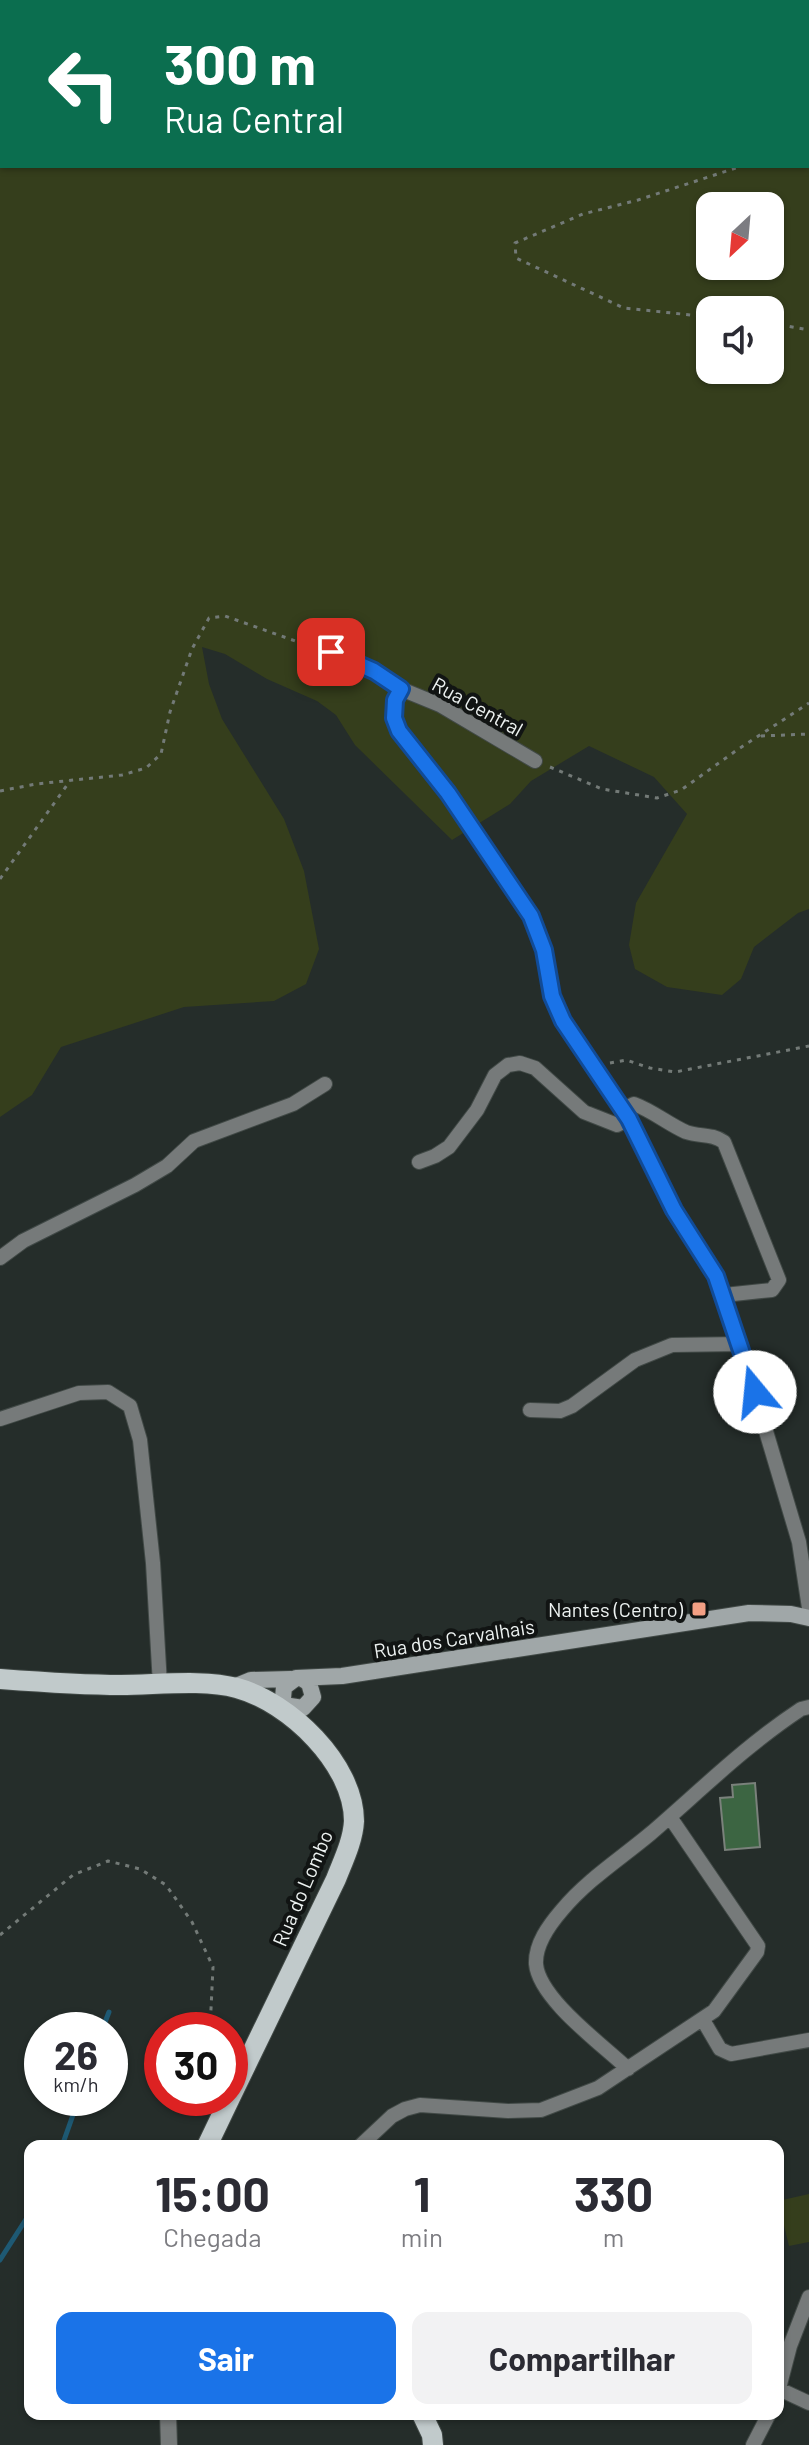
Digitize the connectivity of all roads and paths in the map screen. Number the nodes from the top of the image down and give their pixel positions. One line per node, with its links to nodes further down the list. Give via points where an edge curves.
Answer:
1 (736, 168): 2 (path, via 583,214 515,243 516,258 624,308)
2 (696, 316)
3 (784, 326): 4 (path)
4 (809, 330)
5 (331, 652): 6 (street, Rua Central); 11 (path, via 225,616 209,618 192,649 161,754 146,768 122,775)
6 (401, 689): 10 (street, Rua Central, via 440,705); 15 (street, Rua Central, via 394,718 399,731 531,916 552,996)
7 (809, 703): 9 (path)
8 (809, 734): 9 (path)
9 (757, 736): 10 (path, via 681,790 657,798 602,789)
10 (535, 761)
11 (71, 780): 12 (path); 13 (path)
12 (0, 791)
13 (0, 879)
14 (809, 1046): 15 (path, via 675,1072 626,1060)
15 (597, 1071): 17 (street, Rua Central)
16 (325, 1084): 19 (street, via 293,1104 194,1141 167,1166)
17 (626, 1114): 18 (street, via 617,1125 584,1112 535,1068 508,1065 495,1075 449,1147); 20 (street, Rua Central); 20 (street, via 634,1104 684,1131 724,1142 779,1280 772,1290)
18 (419, 1162)
19 (0, 1258)
20 (724, 1295): 21 (street, Rua Central)
21 (740, 1344): 22 (street, via 672,1345 635,1360 572,1406); 24 (street, Rua Central, via 799,1542)
22 (530, 1410)
23 (0, 1419): 29 (street, via 79,1393 108,1392 130,1406 142,1455)
24 (809, 1608)
25 (809, 1618): 26 (main road, Rua dos Carvalhais, via 749,1613)
26 (342, 1676): 28 (main road, Rua dos Carvalhais); 31 (main road)
27 (0, 1679): 29 (main road)
28 (296, 1679): 30 (main road, Rua dos Carvalhais, via 251,1680); 31 (main road, via 284,1687); 31 (main road, via 312,1687)
29 (160, 1685): 30 (main road)
30 (234, 1687): 31 (main road, Rua do Lombo)
31 (296, 1704): 38 (main road, Rua do Lombo, via 305,1729 343,1776 354,1824 336,1879)
32 (809, 1707): 33 (street, via 757,1738)
33 (670, 1817): 36 (street, via 758,1946); 39 (street, via 593,1877 561,1910 538,1951 541,1983)
34 (0, 1935): 35 (path, via 73,1875 108,1861 140,1869 166,1885 192,1922 213,1967)
35 (211, 2012)
36 (703, 2020): 37 (street, via 720,2049 731,2054); 39 (street)
37 (809, 2040)
38 (248, 2061)
39 (628, 2069): 42 (street, via 598,2088 541,2110 420,2105 405,2109)
40 (221, 2116): 41 (main road, Rua do Lombo)
41 (210, 2140)
42 (366, 2140)
43 (809, 2297): 44 (street)
44 (784, 2368)
45 (784, 2393): 46 (street)
46 (809, 2403)
47 (168, 2420): 50 (street)
48 (425, 2420): 51 (main road)
49 (766, 2420): 52 (street)
50 (169, 2445)
51 (433, 2445)
52 (753, 2445)

